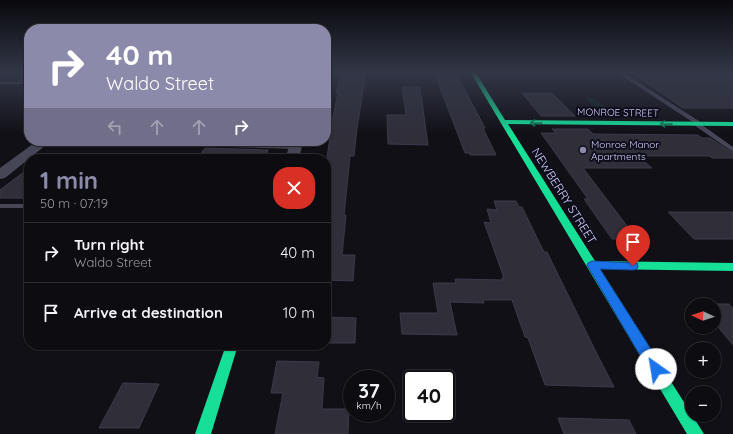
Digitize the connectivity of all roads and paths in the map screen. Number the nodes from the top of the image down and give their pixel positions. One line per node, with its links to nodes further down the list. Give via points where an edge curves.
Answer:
1 (486, 93): 3 (street, NEWBERRY STREET)
2 (653, 93): 4 (lane)
3 (504, 122): 4 (street, MONROE STREET, one-way to 3); 13 (street, NEWBERRY STREET)
4 (698, 124): 5 (street, MONROE STREET); 7 (lane)
5 (733, 124)
6 (39, 146): 8 (street)
7 (733, 150)
8 (28, 154)
9 (24, 157): 10 (street)
10 (0, 175)
11 (0, 206): 12 (lane)
12 (24, 206)
13 (592, 265): 14 (street); 17 (street, NEWBERRY STREET)
14 (733, 268)
15 (230, 350): 16 (street)
16 (203, 434)
17 (696, 434)

